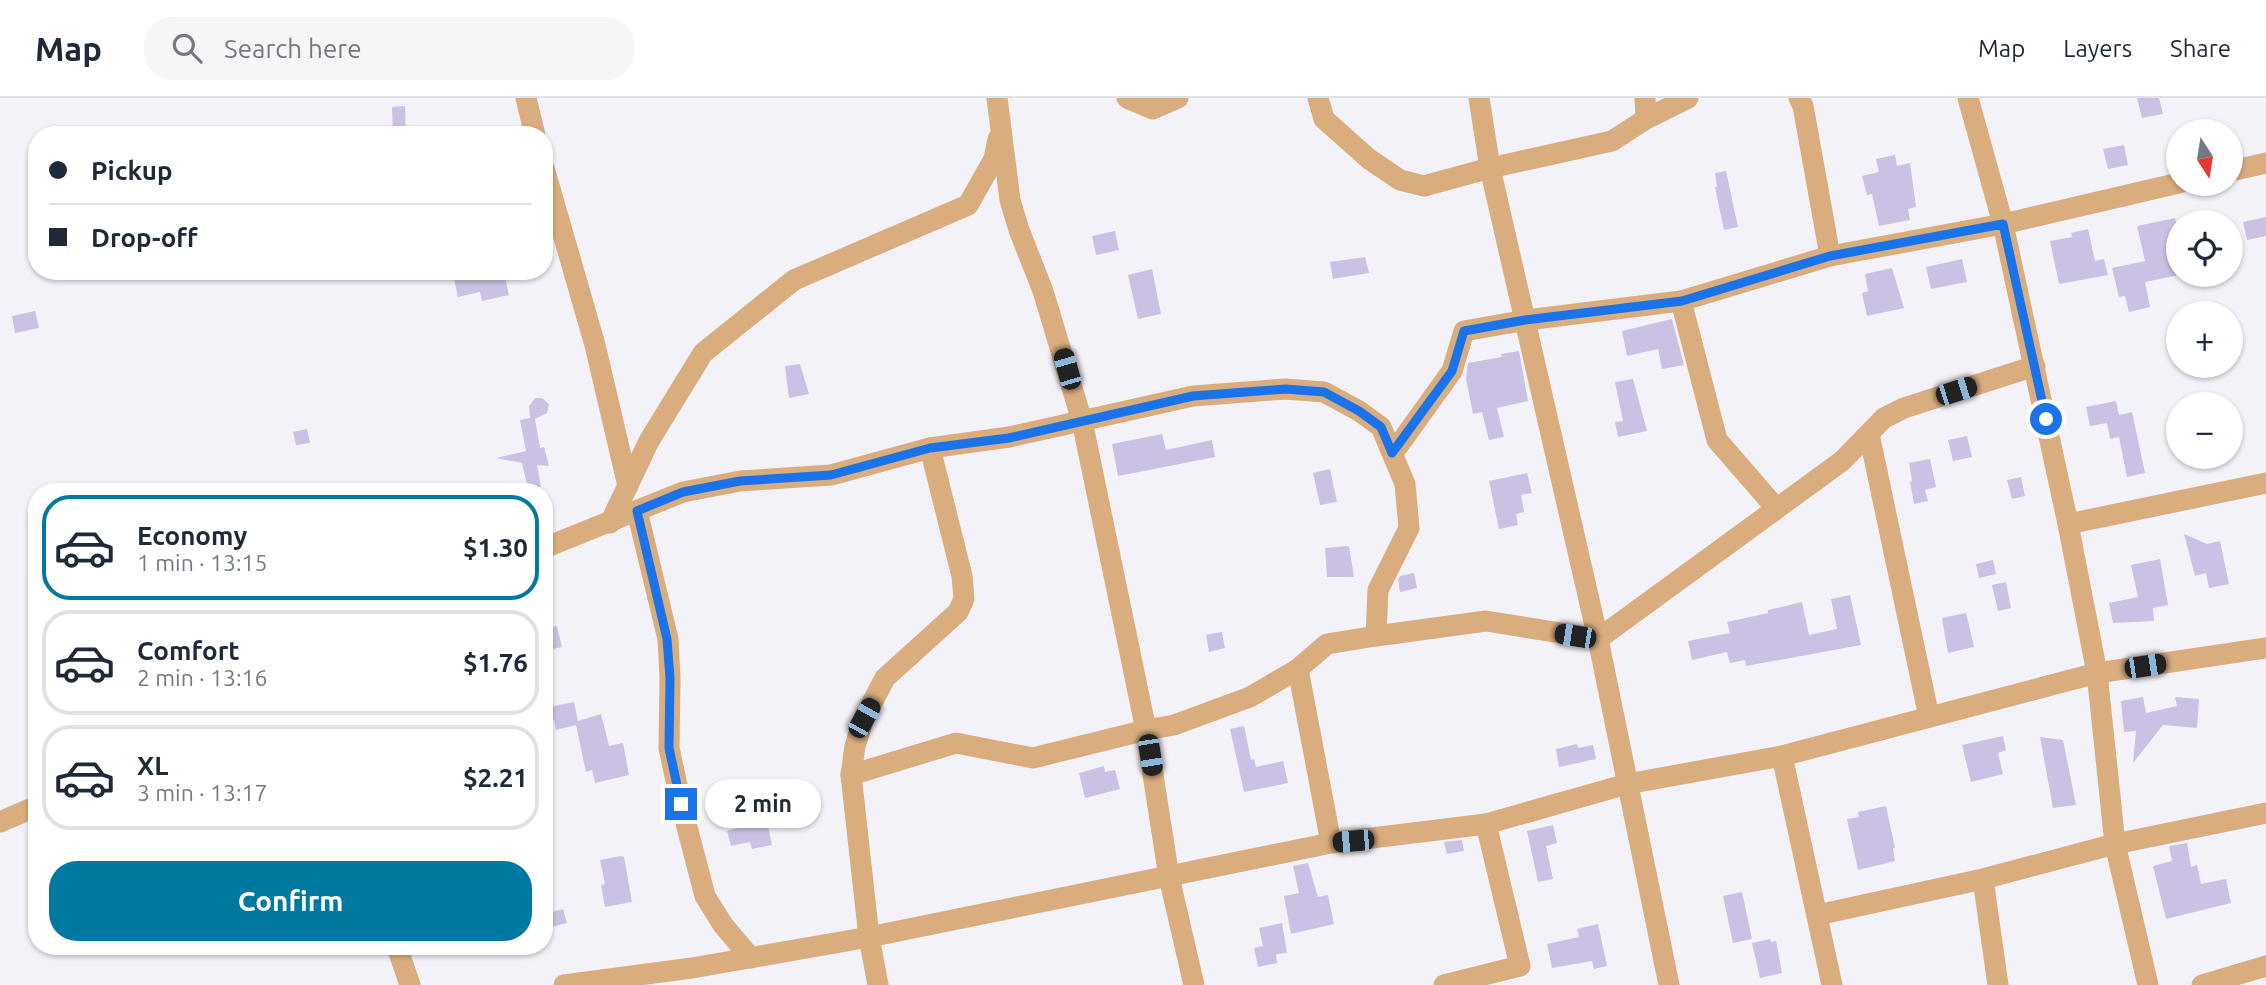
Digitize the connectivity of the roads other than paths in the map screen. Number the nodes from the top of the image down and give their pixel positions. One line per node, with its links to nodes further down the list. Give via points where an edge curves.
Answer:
1 (526, 98): 12 (street)
2 (997, 98): 11 (street)
3 (1127, 98): 4 (street, via 1153,108)
4 (1178, 98)
5 (1318, 98): 14 (street, via 1324,119 1368,159 1400,180 1424,186)
6 (1479, 98): 14 (street)
7 (1688, 98): 10 (street)
8 (1799, 98): 19 (street)
9 (1968, 98): 18 (street)
10 (1645, 108): 14 (street, via 1612,141)
11 (1000, 123): 23 (street, via 1010,200 1044,290); 28 (street, via 994,159 968,205 794,279 704,353 649,441)
12 (532, 126)
13 (2266, 163): 15 (street)
14 (1490, 168): 21 (street)
15 (2244, 168)
16 (2166, 186): 18 (street)
17 (553, 199): 28 (street, via 595,345)
18 (2003, 224): 19 (street); 22 (street)
19 (1830, 256): 20 (street)
20 (1682, 301): 21 (street); 29 (street, via 1717,440)
21 (1525, 320): 26 (street, via 1464,331 1452,371); 35 (street)
22 (2035, 366): 24 (street, via 1904,408); 32 (street)
23 (1082, 421): 25 (street, via 1009,438); 26 (street, via 1193,396 1285,389 1324,392 1381,427); 40 (street)
24 (1869, 434): 29 (street, via 1842,461); 39 (street)
25 (930, 448): 30 (street, via 831,475 740,481 683,492); 42 (street, via 964,599 958,612 886,678 864,718)
26 (1392, 453): 34 (street, via 1405,484 1409,528 1378,590)
27 (2266, 483): 32 (street)
28 (628, 486): 31 (street)
29 (1776, 508): 35 (street)
30 (637, 511): 31 (street); 55 (street, via 667,639 669,748 681,804 705,896)
31 (610, 523): 33 (street)
32 (2068, 524): 38 (street)
33 (553, 545)
34 (1376, 636): 35 (street, via 1486,621); 37 (street, via 1327,644)
35 (1598, 639): 43 (street)
36 (2266, 648): 38 (street)
37 (1298, 669): 40 (street, via 1250,697 1174,725); 48 (street)
38 (2097, 673): 39 (street); 49 (street)
39 (1929, 717): 41 (street)
40 (1146, 730): 42 (street, via 1033,758 956,743); 50 (street)
41 (1782, 756): 43 (street); 52 (street)
42 (851, 775): 53 (street)
43 (1627, 784): 47 (street); 63 (street)
44 (28, 810): 46 (street)
45 (2266, 813): 49 (street)
46 (0, 822)
47 (1486, 824): 48 (street); 57 (street)
48 (1331, 843): 50 (street)
49 (2115, 844): 51 (street); 66 (street)
50 (1169, 877): 53 (street); 61 (street)
51 (1983, 879): 52 (street); 65 (street)
52 (1817, 915): 64 (street)
53 (869, 937): 55 (street); 60 (street)
54 (400, 955): 58 (street)
55 (751, 958): 59 (street)
56 (2266, 966): 67 (street)
57 (1522, 976): 62 (street)
58 (410, 985)
59 (564, 985)
60 (878, 985)
61 (1194, 985)
62 (1444, 985)
63 (1669, 985)
64 (1832, 985)
65 (1998, 985)
66 (2148, 985)
67 (2202, 985)

